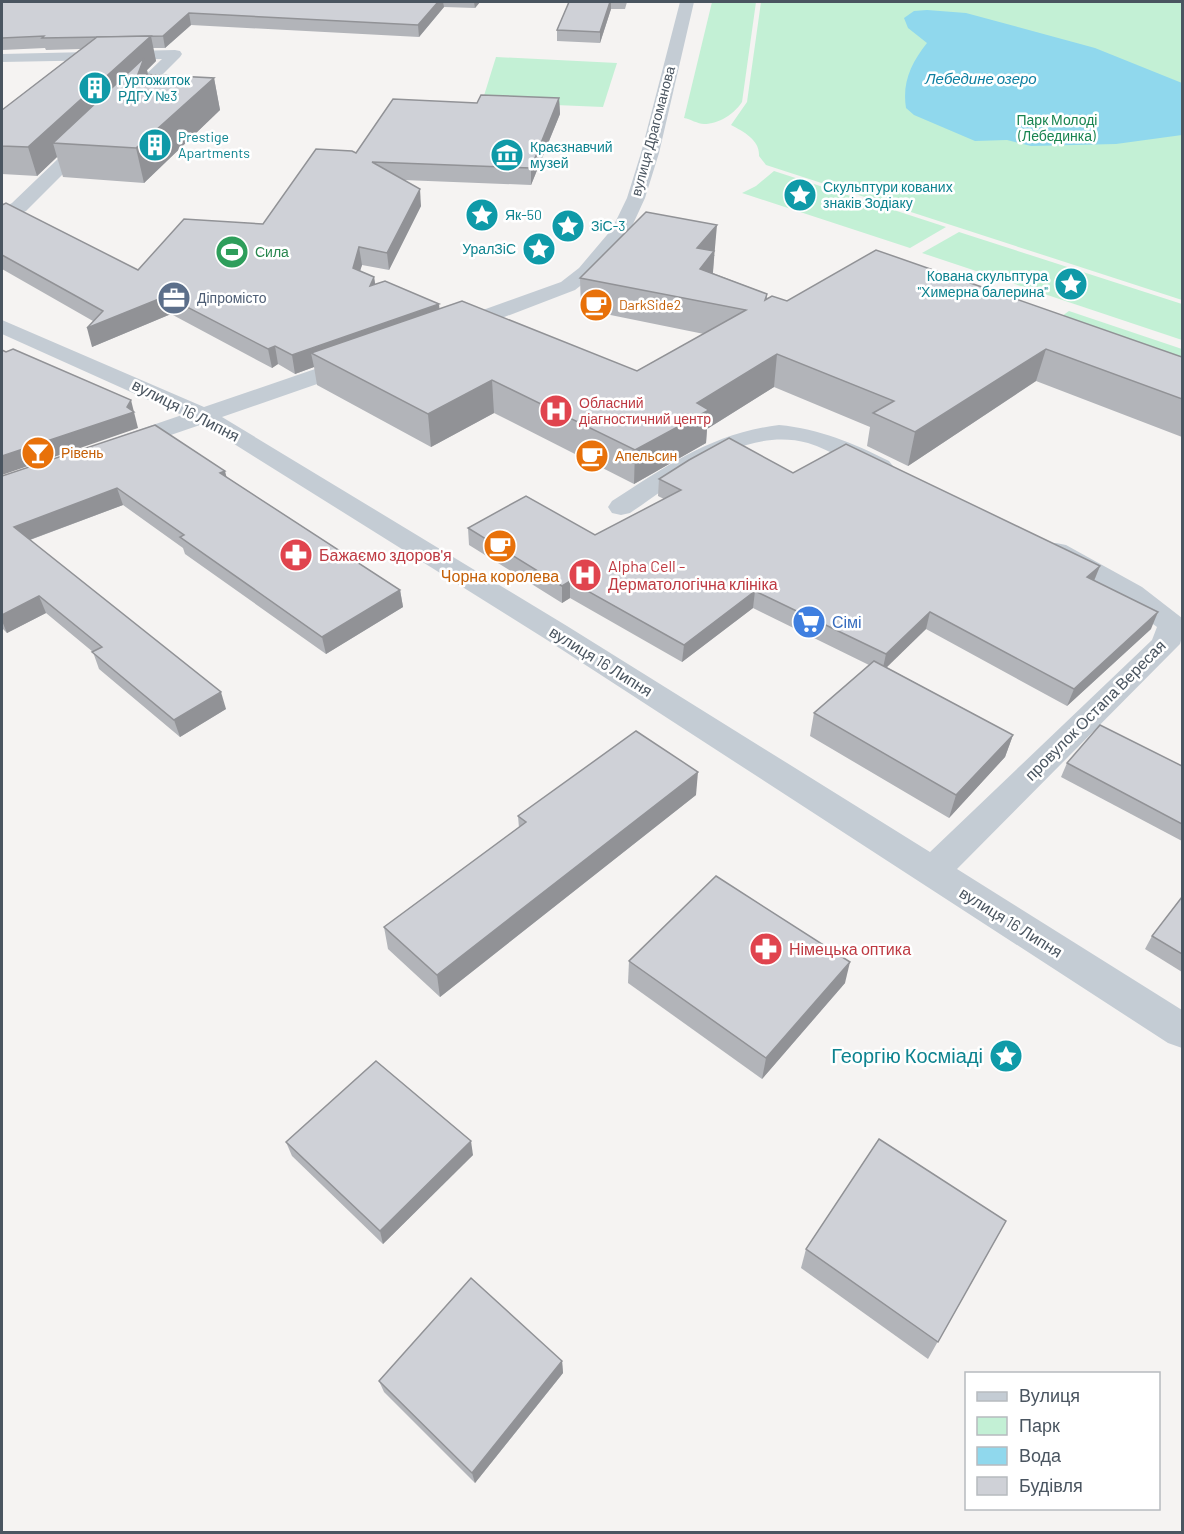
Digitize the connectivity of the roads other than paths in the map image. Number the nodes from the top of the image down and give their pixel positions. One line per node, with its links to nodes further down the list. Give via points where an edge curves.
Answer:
1 (687, 2): 5 (street, вулиця Драгоманова, via 650,153 621,231 586,272 568,286)
2 (2, 58): 3 (street, via 176,54 20,207)
3 (2, 216)
4 (2, 326): 7 (street, вулиця 16 Липня)
5 (427, 338)
6 (383, 353): 7 (street)
7 (203, 416): 8 (street); 12 (street, вулиця 16 Липня, via 557,633)
8 (102, 450)
9 (904, 478): 10 (street, via 806,435 758,434 727,443)
10 (621, 507)
11 (1028, 537): 12 (street, провулок Остапа Вересая, via 1101,573 1151,604 1172,625 1165,644)
12 (932, 872): 13 (street, вулиця 16 Липня)
13 (1182, 1031)

